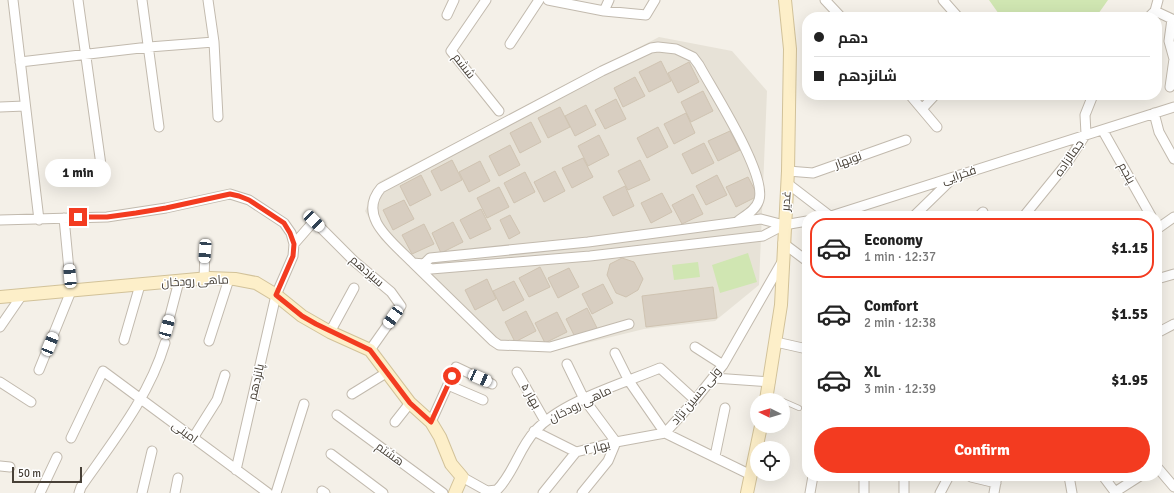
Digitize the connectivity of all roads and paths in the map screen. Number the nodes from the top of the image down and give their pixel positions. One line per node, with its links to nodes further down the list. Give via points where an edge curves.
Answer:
1 (14, 0): 25 (street)
2 (78, 0): 24 (street)
3 (142, 0): 23 (street)
4 (208, 0): 21 (street)
5 (454, 0): 19 (street)
6 (486, 0): 34 (street, ششم, via 451,51)
7 (539, 0): 22 (street)
8 (548, 0): 15 (street)
9 (609, 0): 15 (street)
10 (655, 0): 15 (street, via 646,15)
11 (785, 0): 44 (main road, غدیر, via 790,49)
12 (825, 0): 16 (street)
13 (943, 0): 17 (street)
14 (1158, 0): 18 (street)
15 (604, 11)
16 (836, 12)
17 (954, 12)
18 (1153, 12)
19 (447, 15)
20 (1162, 16): 26 (street, via 1172,19 1170,40 1174,59)
21 (214, 42): 23 (street); 36 (street)
22 (510, 44)
23 (149, 47): 24 (street); 38 (street)
24 (86, 55): 25 (street); 43 (street, via 101,165)
25 (20, 62): 30 (street)
26 (1170, 87)
27 (914, 100): 33 (street)
28 (930, 100): 33 (street)
29 (1091, 100): 40 (street, via 1085,115)
30 (25, 106): 31 (street); 54 (street)
31 (0, 107)
32 (1174, 107): 35 (street, جمالزاده)
33 (922, 109): 37 (street)
34 (499, 111)
35 (1154, 113): 39 (street, جمالزاده); 42 (street, via 1159,132)
36 (218, 117)
37 (937, 127)
38 (158, 128)
39 (1103, 131): 40 (street, جمالزاده); 51 (street, پنجم)
40 (1086, 134): 45 (street, فخرایی); 50 (street, جمالزاده, via 1067,163)
41 (906, 140): 44 (street, نوبهار, via 813,173)
42 (1174, 159)
43 (72, 170)
44 (788, 171): 46 (main road, غدیر)
45 (954, 176): 48 (street, فخرایی); 49 (street)
46 (787, 183): 47 (street); 58 (main road, غدیر)
47 (824, 211)
48 (846, 211)
49 (919, 211)
50 (1028, 211)
51 (1148, 211)
52 (64, 218): 54 (street); 62 (street, via 107,217 230,194 249,200 284,223); 76 (street)
53 (0, 220): 54 (street)
54 (39, 220)
55 (1173, 221): 59 (street)
56 (737, 222): 58 (street, via 761,219); 60 (street); 67 (street, via 755,208 759,200 758,178 740,139 693,57 668,47 658,47 602,70 381,188 373,200 373,216 377,224)
57 (802, 222): 58 (street)
58 (784, 225): 61 (main road, غدیر); 64 (street, via 763,236)
59 (1162, 226)
60 (588, 242): 64 (street); 68 (street, via 430,258)
61 (783, 243): 65 (street); 66 (main road, غدیر)
62 (294, 244): 78 (street, پانزدهم, via 293,256); 92 (street, سیزدهم, via 314,221 354,261 391,292 401,306)
63 (205, 251): 71 (street)
64 (590, 256): 68 (street, via 431,269)
65 (802, 257)
66 (782, 262): 88 (main road, غدیر, via 781,305); 95 (street, ولی حسین نژاد)
67 (413, 263): 68 (street); 80 (street, via 499,345 550,347)
68 (424, 264)
69 (1174, 274): 70 (street)
70 (1162, 278)
71 (204, 279): 72 (main road, ماهی رودخان); 73 (main road, ماهی رودخان)
72 (229, 279): 78 (main road, ماهی رودخان, via 256,283); 87 (street)
73 (179, 281): 74 (main road, ماهی رودخان); 83 (street)
74 (140, 285): 76 (main road, ماهی رودخان); 86 (street)
75 (354, 288): 85 (street)
76 (72, 291): 77 (main road, ماهی رودخان); 96 (street)
77 (22, 295): 79 (main road, ماهی رودخان); 82 (street)
78 (276, 295): 85 (main road, ماهی رودخان, via 302,316); 134 (street, پانزدهم)
79 (0, 297)
80 (629, 324)
81 (1174, 324): 84 (street)
82 (0, 326)
83 (167, 327)
84 (1162, 330)
85 (330, 332): 92 (main road, ماهی رودخان)
86 (124, 340)
87 (209, 341)
88 (776, 342): 91 (street); 103 (main road, غدیر)
89 (165, 343): 109 (street, via 159,363)
90 (695, 347): 95 (street)
91 (802, 348)
92 (370, 350): 98 (main road, ماهی رودخان)
93 (615, 353): 101 (street)
94 (567, 364): 108 (street)
95 (723, 365): 100 (street, ولی حسین نژاد)
96 (39, 370)
97 (516, 372): 119 (street, بهار ۵)
98 (386, 373): 107 (street); 113 (main road, ماهی رودخان)
99 (225, 375): 125 (street, via 217,400)
100 (714, 378): 103 (street); 111 (street, ولی حسین نژاد)
101 (629, 381): 108 (street, ماهی رودخان); 111 (street, ماهی رودخان, via 660,368); 123 (street)
102 (0, 382): 112 (street)
103 (770, 382): 106 (main road, غدیر)
104 (492, 384): 105 (street, via 456,367)
105 (448, 385): 110 (street); 121 (street)
106 (768, 393)
107 (352, 394)
108 (584, 399): 119 (street, ماهی رودخان); 126 (street)
109 (141, 400): 124 (street, امینی, via 103,371); 125 (street, امینی); 151 (street)
110 (483, 400)
111 (695, 400): 123 (street, ولی حسین نژاد)
112 (31, 402)
113 (410, 403): 120 (street); 121 (main road, ماهی رودخان)
114 (304, 404): 155 (street)
115 (790, 404): 117 (lane)
116 (725, 408): 130 (street)
117 (800, 408)
118 (337, 415): 157 (street, هشتم)
119 (545, 420): 122 (street, ماهی رودخان)
120 (395, 422)
121 (431, 422): 137 (main road, ماهی رودخان, via 451,464)
122 (534, 431): 128 (street, بهار ۲); 149 (street, ماهی رودخان, via 501,486)
123 (665, 433): 126 (street, ولی حسین نژاد); 130 (street)
124 (71, 438)
125 (193, 438): 134 (street, امینی)
126 (616, 442): 128 (street, بهار ۲); 160 (street, via 608,461)
127 (152, 451): 152 (street)
128 (576, 452): 159 (street)
129 (331, 454): 156 (street)
130 (715, 456): 136 (street)
131 (57, 457): 150 (street)
132 (0, 466): 133 (street)
133 (10, 467)
134 (236, 470): 154 (street, امینی)
135 (1162, 473): 148 (street)
136 (750, 474)
137 (462, 477): 149 (street, ماهی رودخان); 158 (main road)
138 (178, 478): 153 (street)
139 (750, 479): 161 (main road)
140 (812, 481): 162 (street)
141 (864, 481): 163 (street)
142 (904, 481): 164 (street)
143 (946, 481): 165 (street)
144 (996, 481): 166 (street)
145 (1070, 481): 167 (street)
146 (1107, 481): 147 (street, via 1116,492)
147 (1128, 481)
148 (1174, 488)
149 (489, 492)
150 (40, 493)
151 (79, 493)
152 (142, 493)
153 (175, 493)
154 (268, 493)
155 (276, 493)
156 (382, 493)
157 (444, 493)
158 (455, 493)
159 (543, 493)
160 (582, 493)
161 (747, 493)
162 (810, 493)
163 (864, 493)
164 (904, 493)
165 (940, 493)
166 (994, 493)
167 (1072, 493)

